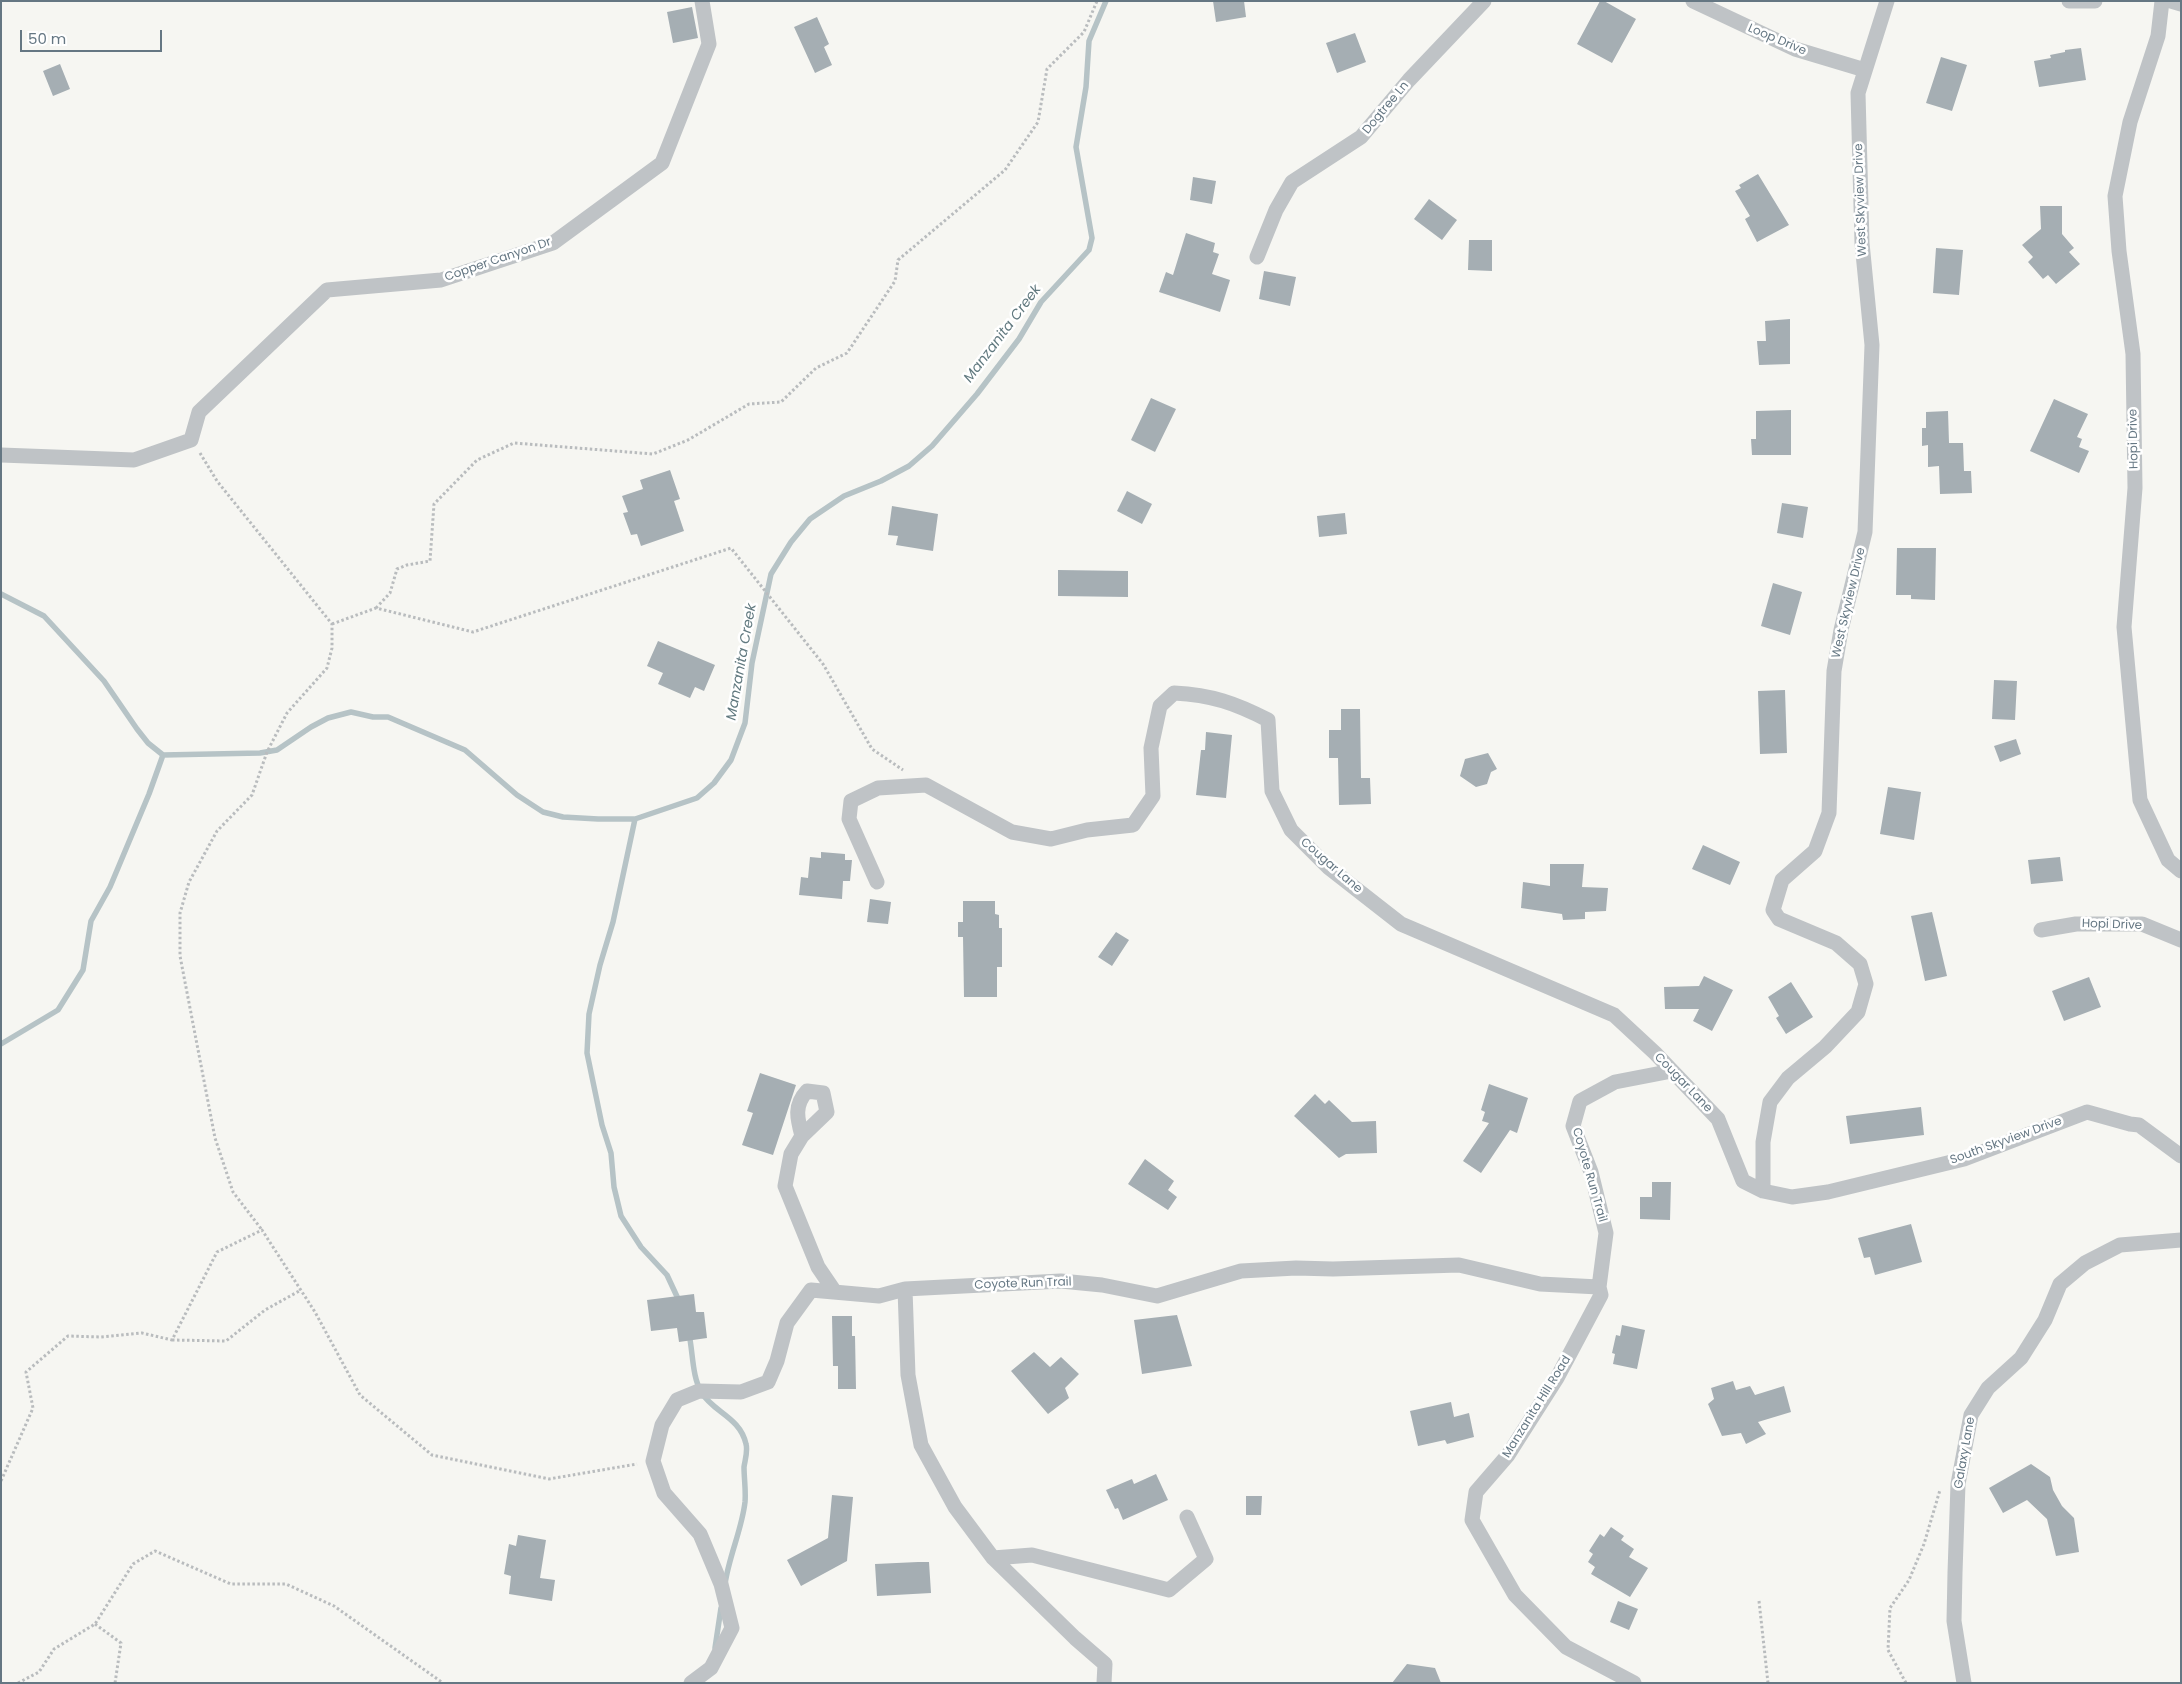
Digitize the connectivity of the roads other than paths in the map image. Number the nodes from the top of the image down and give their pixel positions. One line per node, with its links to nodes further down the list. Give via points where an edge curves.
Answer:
1 (702, 1): 12 (street, Copper Canyon Dr, via 708,44 662,163 553,243 441,280 327,290 199,412 192,440 134,460)
2 (1484, 1): 11 (street, Dogtree Ln, via 1409,80 1361,137 1292,182 1276,210)
3 (1693, 1): 10 (street, Loop Drive, via 1795,49)
4 (1887, 1): 10 (street, West Skyview Drive)
5 (2069, 1): 6 (street)
6 (2095, 1)
7 (2162, 1): 13 (street, Hopi Drive, via 2158,36 2130,122 2115,196 2119,252 2134,354 2135,488 2124,627 2140,800 2168,860)
8 (2171, 1): 9 (street)
9 (2181, 4)
10 (1865, 70): 20 (street, West Skyview Drive, via 1858,93 1862,243 1872,344 1865,532 1834,671 1829,814 1815,851 1782,880 1773,910 1779,919 1836,943 1860,964 1866,984 1858,1012 1825,1048 1788,1078 1770,1102 1763,1142)
11 (1257, 258)
12 (1, 455)
13 (2181, 871)
14 (877, 882): 17 (street, Cougar Lane, via 849,819 851,802 878,788 926,785 1012,832 1050,839 1087,830 1133,825 1153,796 1151,748 1160,706 1174,692 1203,694 1240,706 1268,720 1272,791 1291,830 1328,867 1402,924 1614,1015)
15 (2041, 930): 16 (street, Hopi Drive, via 2076,924 2142,924)
16 (2181, 940)
17 (1672, 1071): 20 (street, Cougar Lane, via 1718,1119 1743,1181); 23 (street, Coyote Run Trail, via 1615,1082 1580,1101 1573,1126 1591,1172 1606,1233)
18 (802, 1136): 24 (street, via 791,1154 785,1186 818,1267)
19 (2181, 1156): 20 (street, South Skyview Drive, via 2139,1125 2087,1112 1964,1159 1828,1192 1792,1197)
20 (1763, 1191)
21 (2181, 1240): 30 (street, Galaxy Lane, via 2120,1245 2085,1263 2060,1284 2045,1320 2021,1358 1988,1388 1971,1415 1958,1484 1955,1573 1954,1620)
22 (905, 1289): 23 (street, Coyote Run Trail, via 1061,1281 1157,1296 1241,1271 1459,1265 1540,1284); 24 (street, Coyote Run Trail, via 879,1296); 26 (street, via 908,1375 921,1445 955,1507)
23 (1600, 1291): 29 (street, Manzanita Hill Road, via 1557,1378 1508,1455 1476,1492 1472,1520 1515,1595 1566,1647)
24 (835, 1292): 27 (street, Coyote Run Trail, via 811,1290 801,1303 787,1323 768,1382 741,1392 699,1391 676,1400 662,1425 653,1461 664,1493 700,1534 721,1584 732,1628 711,1668)
25 (1186, 1517): 26 (street, via 1206,1559 1169,1590 1032,1555)
26 (993, 1558): 28 (street, via 1104,1664)
27 (692, 1683)
28 (1104, 1683)
29 (1634, 1683)
30 (1964, 1683)

